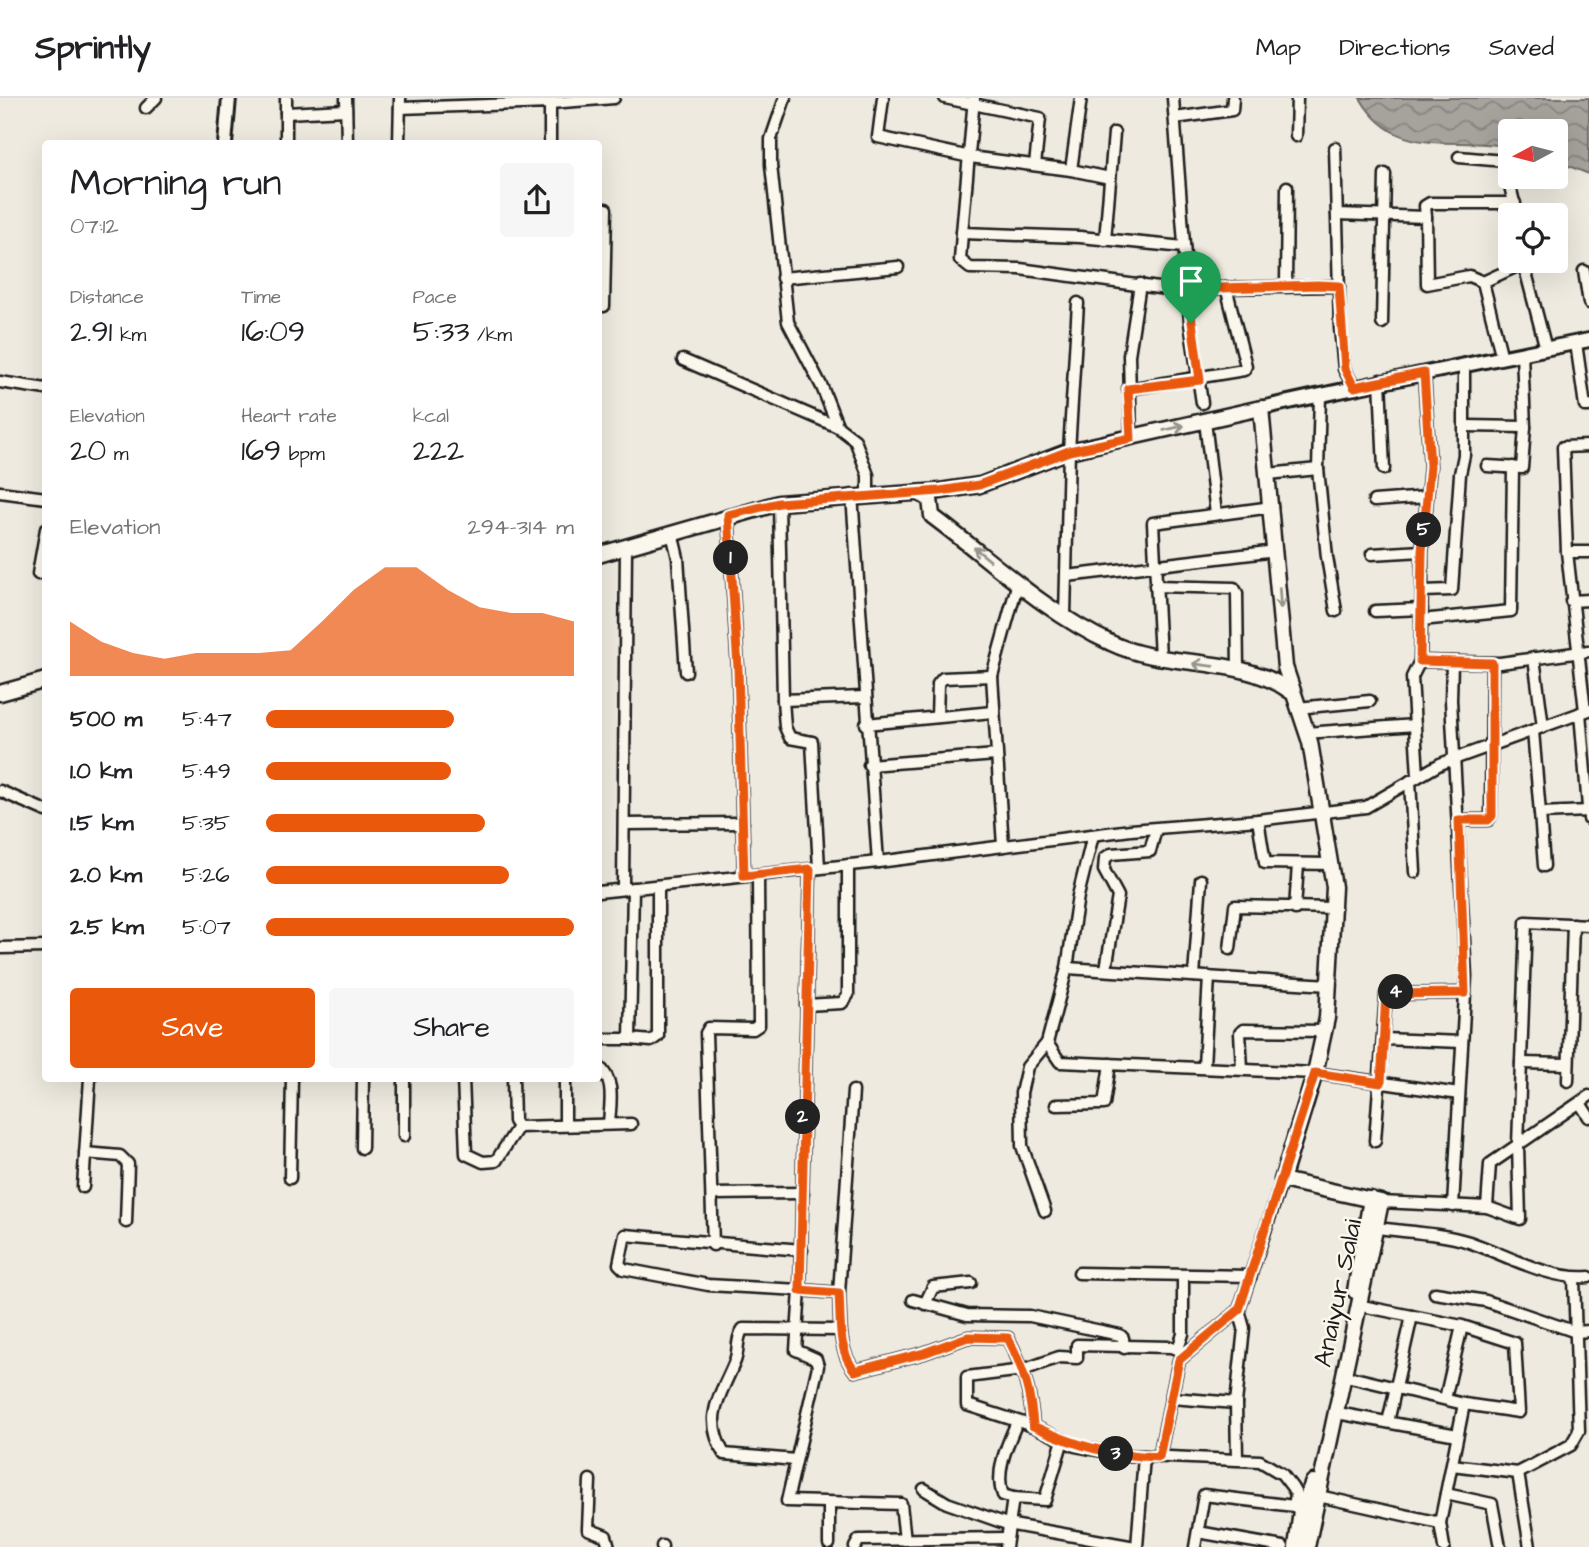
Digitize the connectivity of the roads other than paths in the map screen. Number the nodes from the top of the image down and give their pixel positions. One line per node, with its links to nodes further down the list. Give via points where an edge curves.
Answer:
1 (156, 98): 16 (street)
2 (229, 98): 22 (main road)
3 (286, 98): 18 (street)
4 (346, 98): 17 (street)
5 (614, 98): 14 (street)
6 (785, 98): 48 (street, via 771,139)
7 (883, 98): 28 (street, via 878,137)
8 (945, 98): 13 (street)
9 (1081, 98): 31 (street)
10 (1173, 98): 19 (street)
11 (1233, 98): 19 (street, via 1232,110)
12 (1297, 98): 21 (street)
13 (974, 100): 28 (street); 30 (street, via 1040,118)
14 (550, 101): 15 (street); 26 (street)
15 (400, 103): 25 (street)
16 (146, 108)
17 (346, 110): 18 (street); 24 (street)
18 (286, 113): 23 (street)
19 (1175, 118): 43 (street)
20 (1114, 133): 33 (street)
21 (1296, 136)
22 (225, 140)
23 (286, 140)
24 (347, 140)
25 (399, 140)
26 (550, 140)
27 (1335, 148): 38 (street)
28 (970, 157): 30 (street); 41 (street)
29 (1459, 157): 35 (street, via 1504,162)
30 (1035, 165): 31 (street)
31 (1071, 170): 33 (street)
32 (1385, 174): 39 (street)
33 (1110, 177): 42 (street)
34 (1287, 187): 51 (street)
35 (1515, 203)
36 (1498, 204): 40 (street, via 1430,203 1425,206)
37 (602, 209): 57 (street, via 606,209)
38 (1338, 214): 39 (street); 52 (street)
39 (1386, 214): 40 (street); 58 (street)
40 (1426, 217): 49 (street, via 1427,284)
41 (962, 233): 42 (street); 50 (street, via 960,260 970,268 1020,269)
42 (1105, 240): 43 (street)
43 (1184, 247): 54 (street)
44 (898, 267): 48 (street)
45 (1584, 271): 56 (street)
46 (1498, 272): 49 (street)
47 (1526, 273): 60 (street)
48 (782, 278): 78 (street, via 788,322)
49 (1479, 280): 62 (street)
50 (1140, 284): 54 (street); 71 (street)
51 (1286, 286): 52 (street); 53 (street)
52 (1339, 286): 69 (street, via 1345,369)
53 (1226, 287): 54 (street); 66 (street, via 1246,366 1240,373)
54 (1188, 292): 66 (street)
55 (1078, 303): 82 (street)
56 (1589, 303)
57 (604, 306)
58 (1382, 323)
59 (1583, 342): 60 (main road); 74 (street, via 1585,406)
60 (1546, 349): 61 (main road)
61 (1522, 354): 62 (main road); 79 (street)
62 (1502, 358): 64 (main road)
63 (683, 360): 78 (street)
64 (1464, 367): 65 (main road); 77 (street)
65 (1424, 373): 67 (main road); 93 (street, via 1430,466)
66 (1200, 380): 71 (street); 73 (street)
67 (1380, 380): 69 (main road); 85 (street)
68 (0, 382): 70 (street)
69 (1354, 387): 72 (main road)
70 (42, 388)
71 (1128, 389): 80 (street)
72 (1320, 395): 75 (main road); 86 (street)
73 (1202, 403)
74 (1589, 406)
75 (1261, 408): 76 (main road); 87 (main road)
76 (1205, 421): 80 (main road, one-way to 76); 97 (street)
77 (1465, 426): 79 (street); 113 (street, via 1452,590)
78 (838, 427): 91 (street, via 855,440 868,475)
79 (1525, 427): 84 (street, via 1522,468)
80 (1131, 434): 82 (main road)
81 (1589, 446): 104 (street, via 1563,447)
82 (1069, 451): 89 (main road, via 979,485); 110 (street)
83 (1487, 466): 84 (street)
84 (1513, 467): 118 (street, via 1511,611)
85 (1384, 468)
86 (1318, 469): 87 (street); 116 (street)
87 (1268, 474): 96 (main road)
88 (0, 492): 92 (street)
89 (919, 493): 91 (main road); 111 (main road, one-way to 89, via 932,516 930,499)
90 (852, 495): 91 (main road); 95 (main road); 133 (street)
91 (868, 495)
92 (42, 497)
93 (1427, 497): 94 (street); 102 (street)
94 (1374, 501)
95 (779, 503): 98 (main road); 134 (street)
96 (1272, 507): 97 (street); 101 (main road)
97 (1216, 514): 108 (street, via 1153,523)
98 (728, 515): 99 (main road); 158 (street)
99 (671, 533): 100 (main road); 128 (street, via 678,558)
100 (626, 548): 106 (main road); 159 (street)
101 (1276, 551): 108 (street); 131 (main road, one-way to 131)
102 (1422, 551): 107 (street); 113 (street)
103 (42, 552): 109 (street)
104 (1567, 552): 105 (street); 115 (street)
105 (1589, 552)
106 (602, 554)
107 (1373, 554)
108 (1154, 566): 110 (street); 112 (street)
109 (38, 574)
110 (1067, 576): 119 (street)
111 (1018, 582): 119 (main road); 129 (street)
112 (1155, 586): 122 (street); 127 (street, via 1234,588)
113 (1422, 591): 118 (street)
114 (1589, 600): 115 (street)
115 (1571, 601): 121 (street)
116 (1336, 611)
117 (1375, 611): 118 (street)
118 (1421, 614): 124 (street)
119 (1065, 616): 122 (main road, via 1112,644)
120 (1589, 651): 121 (street)
121 (1577, 653): 123 (street); 137 (street)
122 (1160, 657): 127 (main road, one-way to 122)
123 (1534, 658): 126 (street); 142 (street)
124 (1420, 661): 125 (street); 141 (street, via 1412,677)
125 (1452, 662): 126 (street); 147 (street)
126 (1492, 663): 145 (street)
127 (1238, 670): 131 (main road, via 1273,678)
128 (686, 672)
129 (992, 676): 138 (street); 139 (street, via 943,678 938,684)
130 (42, 681): 132 (main road)
131 (1290, 691): 136 (main road)
132 (0, 693)
133 (864, 697): 134 (street); 140 (street)
134 (783, 700): 168 (street, via 790,738 812,742)
135 (1370, 701): 136 (street)
136 (1297, 708): 144 (main road)
137 (1585, 711): 142 (street); 153 (street)
138 (993, 712): 139 (street); 146 (street)
139 (937, 717): 140 (street)
140 (866, 724): 148 (street)
141 (1415, 725): 144 (street); 149 (street)
142 (1543, 727): 143 (street)
143 (1533, 732): 145 (street); 154 (street)
144 (1306, 733): 152 (main road)
145 (1490, 747): 147 (street); 157 (street, via 1492,816)
146 (996, 755): 148 (street); 162 (street)
147 (1456, 758): 149 (street); 157 (street)
148 (869, 765): 163 (street)
149 (1414, 779): 152 (street, via 1366,807); 169 (street)
150 (0, 791): 151 (street)
151 (42, 809)
152 (1322, 811): 156 (street); 165 (main road)
153 (1589, 811): 154 (street); 155 (street)
154 (1540, 813): 167 (street)
155 (1589, 819)
156 (1258, 820): 160 (street); 164 (street, via 1265,863)
157 (1459, 820): 188 (street)
158 (743, 823): 159 (street); 171 (street)
159 (624, 824): 174 (street)
160 (1156, 829): 161 (street); 184 (street, via 1150,851 1105,858 1104,870 1118,896)
161 (1093, 835): 162 (street); 183 (street)
162 (1003, 846): 163 (street)
163 (878, 862): 166 (street)
164 (1298, 864): 165 (street); 177 (street)
165 (1331, 864): 176 (main road)
166 (848, 865): 168 (street); 189 (street, via 848,995 842,1003)
167 (1544, 866)
168 (815, 869): 170 (street); 189 (street)
169 (1415, 872)
170 (758, 875): 171 (street); 230 (street, via 759,1025 753,1029 709,1028 706,1033)
171 (744, 876): 173 (street)
172 (1201, 880): 185 (street)
173 (659, 886): 174 (street); 192 (street, via 657,1036 651,1041)
174 (628, 889): 175 (street); 192 (street)
175 (602, 892)
176 (1335, 908): 177 (street); 187 (main road)
177 (1295, 909): 182 (street, via 1236,906)
178 (1573, 924): 179 (street); 197 (street, via 1526,922); 198 (street)
179 (1589, 925)
180 (42, 947): 181 (street)
181 (0, 948)
182 (1230, 949)
183 (1067, 968): 184 (street); 195 (street)
184 (1106, 969): 185 (street)
185 (1194, 976): 186 (street)
186 (1209, 977): 187 (street); 199 (street)
187 (1329, 985): 190 (main road)
188 (1465, 993): 193 (street, via 1386,994); 194 (street)
189 (806, 1005): 229 (street)
190 (1324, 1031): 200 (street, via 1243,1030); 202 (main road)
191 (602, 1039): 192 (street)
192 (630, 1039)
193 (1383, 1039): 194 (street); 211 (street)
194 (1462, 1042): 213 (street)
195 (1047, 1043): 196 (street, via 1060,1062); 234 (street, via 1027,1067 1021,1093 1022,1146)
196 (1110, 1063): 199 (street); 215 (street, via 1104,1104)
197 (1521, 1063): 198 (street); 223 (street)
198 (1568, 1065): 203 (street)
199 (1205, 1066): 200 (street)
200 (1242, 1068): 202 (street)
201 (602, 1069): 217 (street, via 609,1080)
202 (1315, 1073): 211 (street); 227 (main road)
203 (1568, 1081)
204 (90, 1082): 225 (street)
205 (292, 1082): 226 (street)
206 (363, 1082): 224 (street)
207 (404, 1082): 221 (street)
208 (463, 1082): 220 (street, via 467,1154 483,1162 496,1161)
209 (513, 1082): 220 (street, via 513,1121)
210 (565, 1082): 219 (street)
211 (1381, 1083): 213 (street); 222 (street)
212 (853, 1091): 246 (street)
213 (1459, 1094): 232 (street)
214 (1585, 1100): 216 (street); 223 (street)
215 (1056, 1105)
216 (1589, 1117)
217 (609, 1124): 218 (street); 219 (street)
218 (631, 1124)
219 (565, 1125): 220 (street)
220 (518, 1127)
221 (404, 1136)
222 (1375, 1140)
223 (1518, 1145): 233 (street, via 1490,1164); 233 (street, via 1520,1219)
224 (362, 1148)
225 (85, 1153): 228 (street); 235 (street, via 120,1156 128,1164)
226 (290, 1178)
227 (1282, 1180): 231 (main road); 241 (street)
228 (83, 1187)
229 (803, 1193): 230 (street); 238 (street)
230 (713, 1194): 237 (street)
231 (1376, 1201): 232 (street); 236 (main road, Anaiyur Salai); 282 (main road, Anaiyur Salai)
232 (1453, 1206): 233 (street)
233 (1487, 1207)
234 (1045, 1211)
235 (126, 1222)
236 (1377, 1228): 243 (street, via 1466,1241); 250 (main road, Anaiyur Salai)
237 (713, 1245): 238 (street); 245 (street, via 625,1235 619,1264 624,1269 708,1285)
238 (802, 1250): 245 (street)
239 (1079, 1273): 240 (street)
240 (1183, 1276): 241 (street); 259 (street)
241 (1251, 1276): 251 (street)
242 (1589, 1277): 243 (street)
243 (1574, 1278): 257 (street)
244 (971, 1283): 249 (street, via 933,1287)
245 (800, 1290): 246 (street); 254 (street)
246 (839, 1293): 255 (street)
247 (1435, 1293): 257 (street, via 1486,1301)
248 (913, 1300): 249 (street)
249 (925, 1304): 258 (street, via 967,1315 1030,1316 1120,1335)
250 (1362, 1306): 252 (street); 261 (main road, Anaiyur Salai)
251 (1239, 1310): 259 (street); 265 (street, via 1244,1328)
252 (1412, 1317): 253 (street); 262 (street)
253 (1462, 1326): 264 (street); 266 (street, via 1515,1343 1518,1412)
254 (795, 1329): 255 (street); 276 (street, via 797,1352 818,1361); 276 (street, via 743,1329 736,1359 716,1398 713,1418 724,1454)
255 (840, 1330): 260 (street, via 847,1361 855,1371 968,1337 1008,1338)
256 (1589, 1331): 257 (street)
257 (1576, 1332): 278 (street, via 1579,1431 1571,1445)
258 (1124, 1348): 259 (street); 260 (street, via 1077,1345 1077,1358 1059,1357)
259 (1183, 1351): 263 (street)
260 (1023, 1370): 268 (street, via 970,1375 966,1380 967,1405); 270 (street)
261 (1346, 1376): 262 (street); 267 (main road, Anaiyur Salai)
262 (1395, 1388): 264 (street); 269 (street)
263 (1171, 1398): 265 (street); 274 (street)
264 (1445, 1399): 266 (street)
265 (1236, 1403): 275 (street)
266 (1464, 1404): 271 (street)
267 (1337, 1413): 269 (street); 282 (main road, Anaiyur Salai)
268 (1017, 1422): 270 (street); 283 (street, via 1004,1452 1000,1488)
269 (1388, 1422): 271 (street)
270 (1033, 1426): 272 (street)
271 (1457, 1435): 277 (street)
272 (1063, 1440): 273 (street, via 1075,1446); 283 (street, via 1045,1500)
273 (1144, 1456): 274 (street); 295 (street)
274 (1159, 1457): 275 (street)
275 (1237, 1460): 285 (street, via 1260,1461 1282,1474 1296,1494)
276 (796, 1461): 284 (street, via 787,1501)
277 (1451, 1465): 278 (street); 281 (street)
278 (1518, 1473): 302 (street)
279 (590, 1480): 293 (street, via 588,1529 606,1536)
280 (924, 1489): 287 (street, via 947,1503)
281 (1446, 1494): 286 (street); 301 (street, via 1492,1504)
282 (1314, 1495): 285 (main road, Anaiyur Salai); 286 (street); 299 (main road, Anaiyur Salai)
283 (1013, 1498): 287 (street)
284 (829, 1503): 289 (street, via 901,1504); 292 (street)
285 (1298, 1509): 288 (street, via 1204,1495); 298 (main road, Anaiyur Salai)
286 (1440, 1523): 300 (street)
287 (1007, 1524): 291 (street); 295 (street)
288 (1198, 1532): 296 (street); 297 (street)
289 (905, 1540): 290 (street); 294 (street, via 859,1540)
290 (949, 1543): 291 (street)
291 (1006, 1543)
292 (829, 1544)
293 (609, 1547)
294 (855, 1547)
295 (1136, 1547)
296 (1195, 1547)
297 (1283, 1547)
298 (1296, 1547)
299 (1307, 1547)
300 (1444, 1547)
301 (1500, 1547)
302 (1530, 1547)

